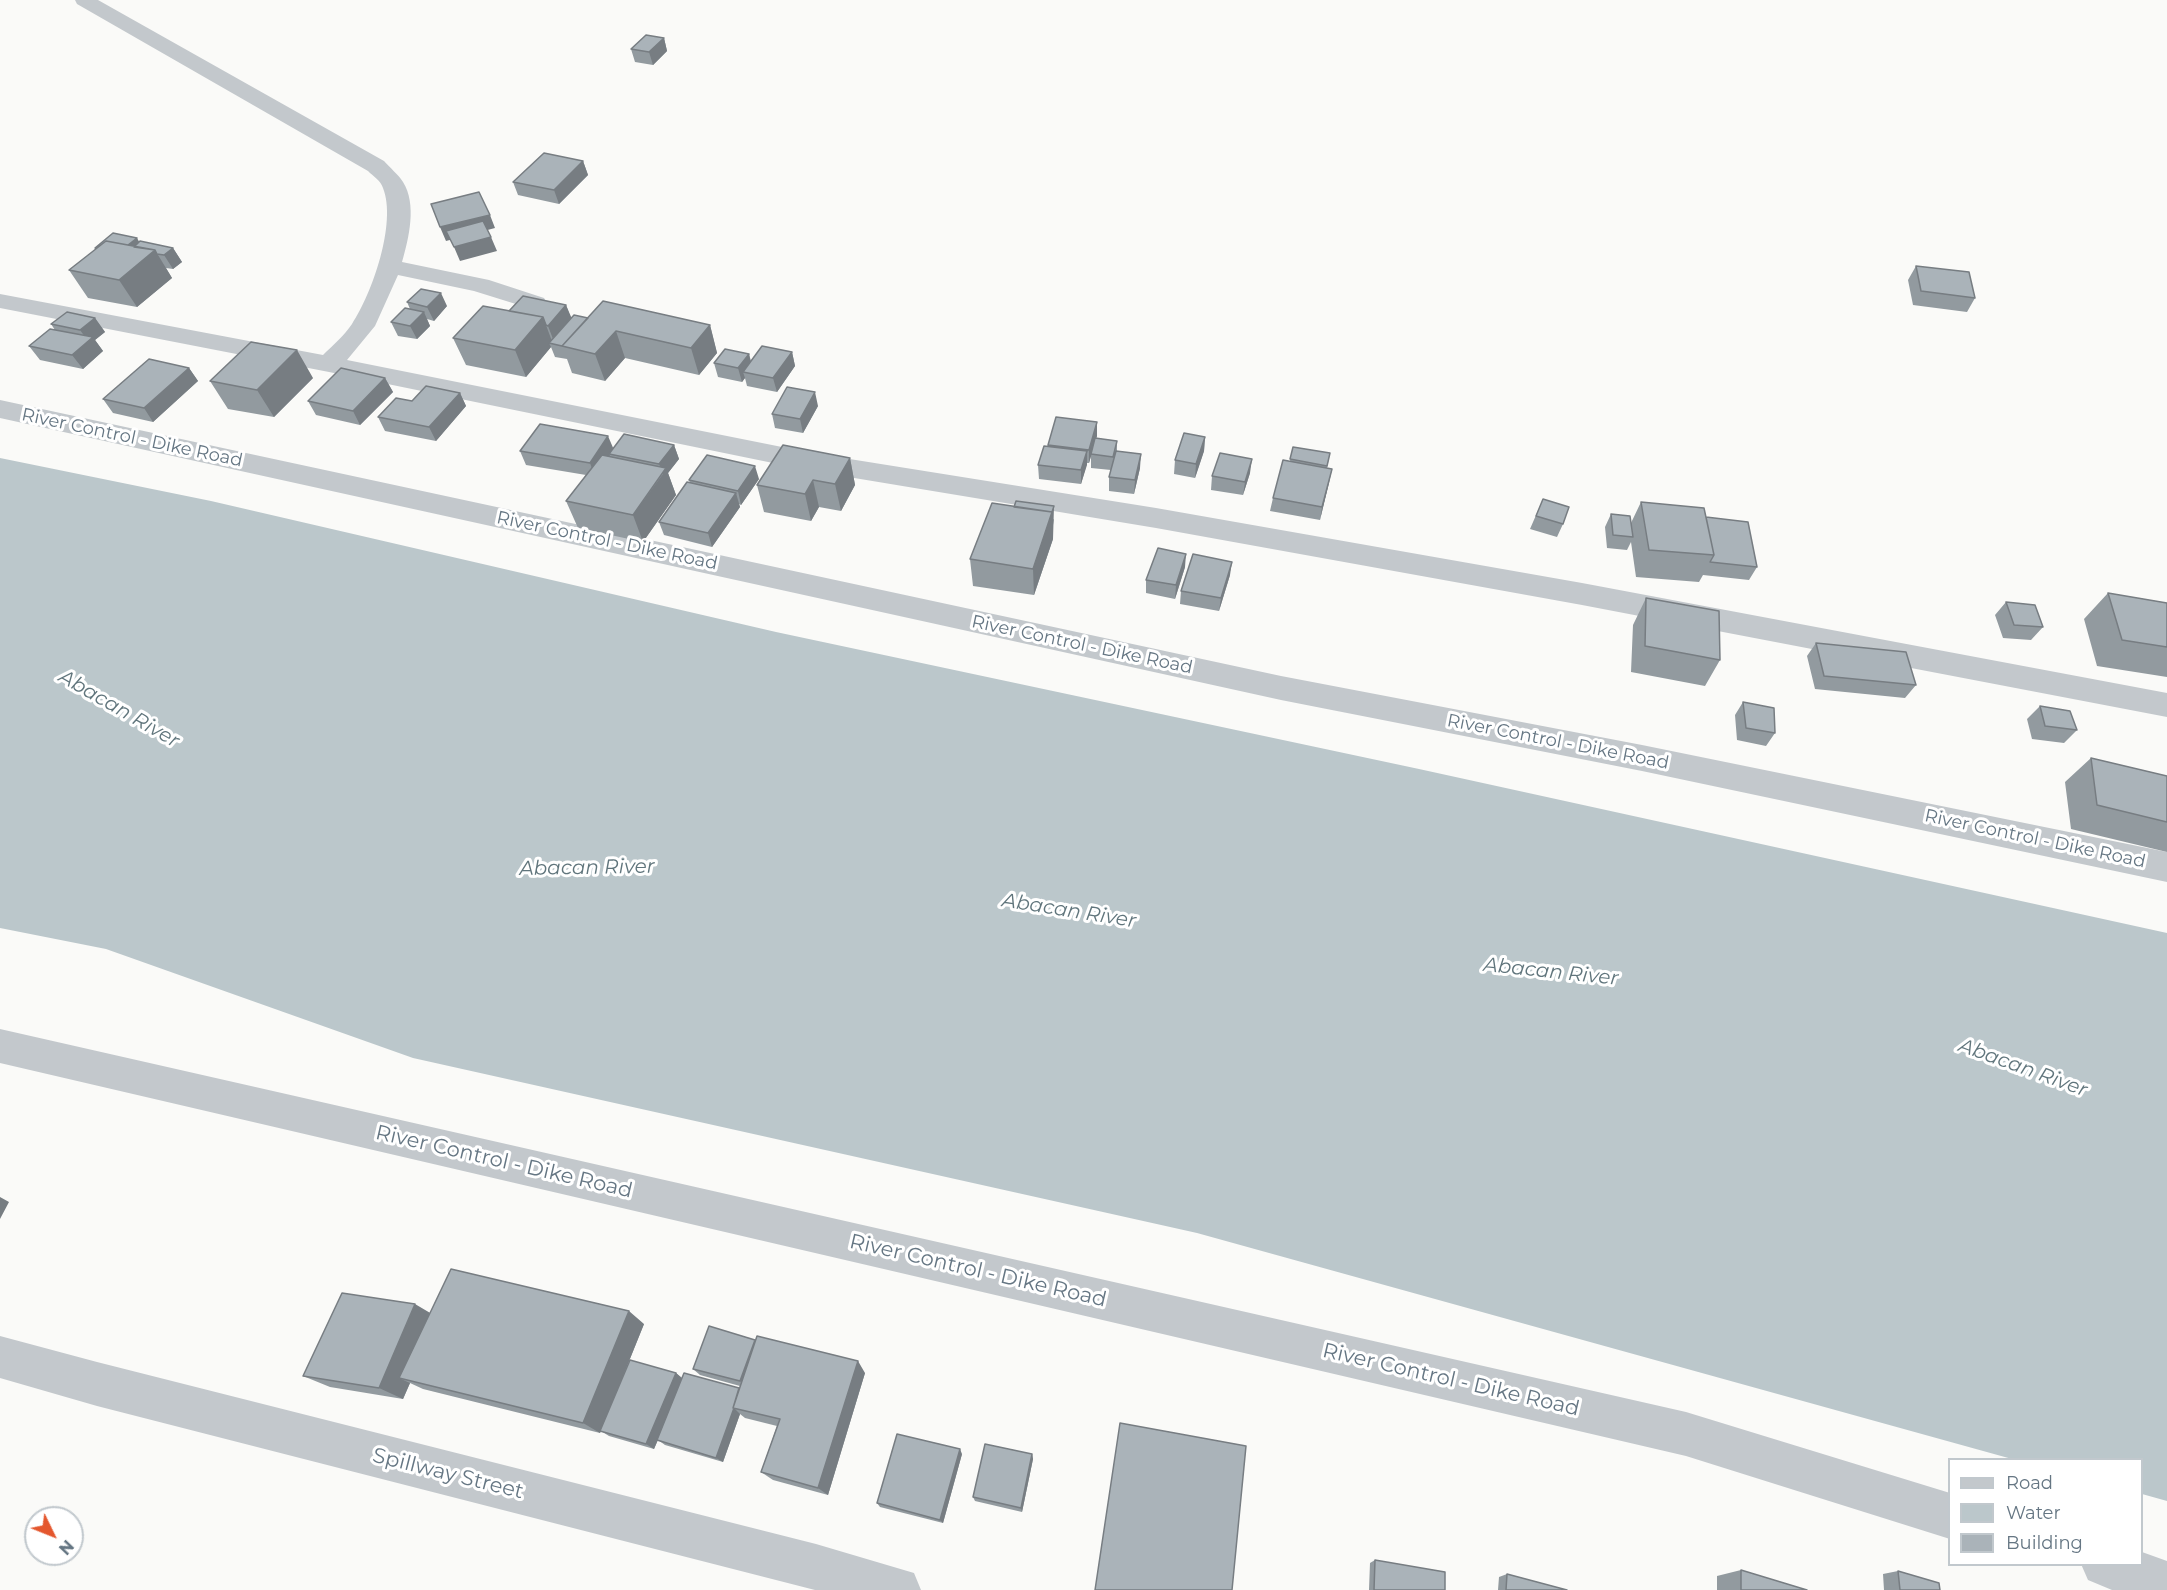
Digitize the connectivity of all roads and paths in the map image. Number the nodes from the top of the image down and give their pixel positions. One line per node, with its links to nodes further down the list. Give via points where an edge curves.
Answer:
1 (84, 0): 2 (street, via 376,166 394,186 398,202 396,236)
2 (388, 266): 4 (street, via 458,280); 5 (street, via 384,285 363,326)
3 (0, 301): 5 (street)
4 (535, 303)
5 (329, 364): 7 (street, via 812,462 1582,594)
6 (0, 409): 8 (street, River Control - Dike Road, via 1281,688)
7 (2167, 705)
8 (2167, 867)
9 (0, 1046): 11 (street, River Control - Dike Road, via 1686,1434)
10 (0, 1357): 14 (street, Spillway Street)
11 (1948, 1515)
12 (2110, 1566): 13 (street)
13 (2167, 1584)
14 (897, 1590)

